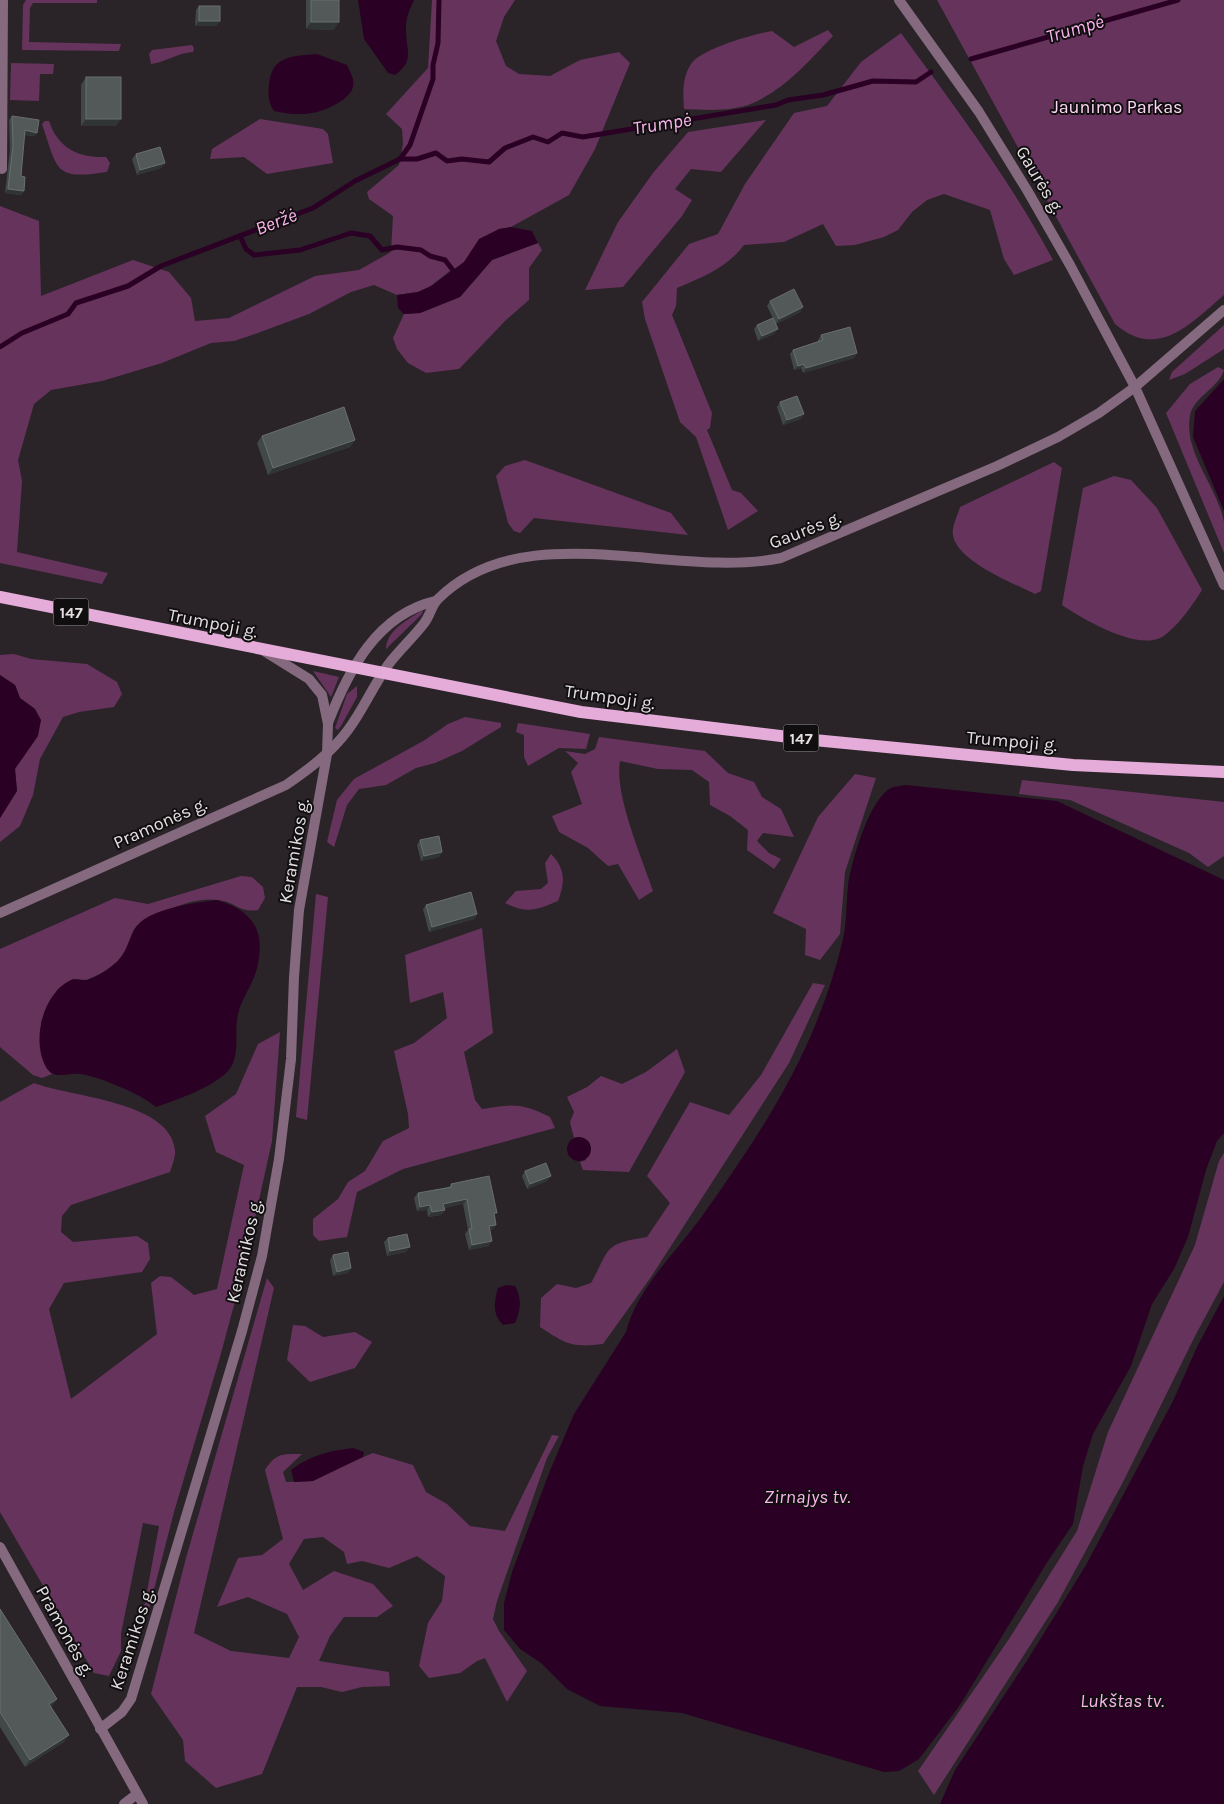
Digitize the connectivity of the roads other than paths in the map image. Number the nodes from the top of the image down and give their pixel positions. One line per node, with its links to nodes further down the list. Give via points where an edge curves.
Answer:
1 (2, 0): 3 (street)
2 (899, 0): 5 (street, Gaurės g., via 1007,156 1070,265)
3 (2, 169)
4 (1224, 310): 5 (street, Gaurės g.)
5 (1135, 388): 6 (street, Gaurės g.); 8 (street, Gaurės g., via 1058,437 781,558 754,564 724,564 554,553 518,557 464,577)
6 (1224, 585)
7 (0, 597): 9 (main road, Trumpoji g. / 147)
8 (436, 601): 10 (street, Gaurės g., via 416,605 383,628); 11 (street, Gaurės g., via 425,622 396,653)
9 (264, 650): 10 (main road, Trumpoji g. / 147); 12 (street, via 309,679 322,696)
10 (353, 668): 11 (main road, Trumpoji g. / 147); 12 (street, via 340,690)
11 (382, 674): 13 (street, Pramonės g., via 349,730); 14 (main road, Trumpoji g. / 147, via 581,712 804,739 1074,765)
12 (328, 724): 13 (street)
13 (327, 754): 15 (street, Pramonės g., via 286,785); 17 (street, Keramikos g., via 299,910 291,1059 279,1159 262,1256 131,1699 122,1712)
14 (1224, 772)
15 (0, 913)
16 (0, 1547): 17 (street, Pramonės g.)
17 (100, 1729): 18 (street, Pramonės g.)
18 (137, 1794): 19 (street); 20 (street, Pramonės g.)
19 (124, 1804)
20 (143, 1804)

